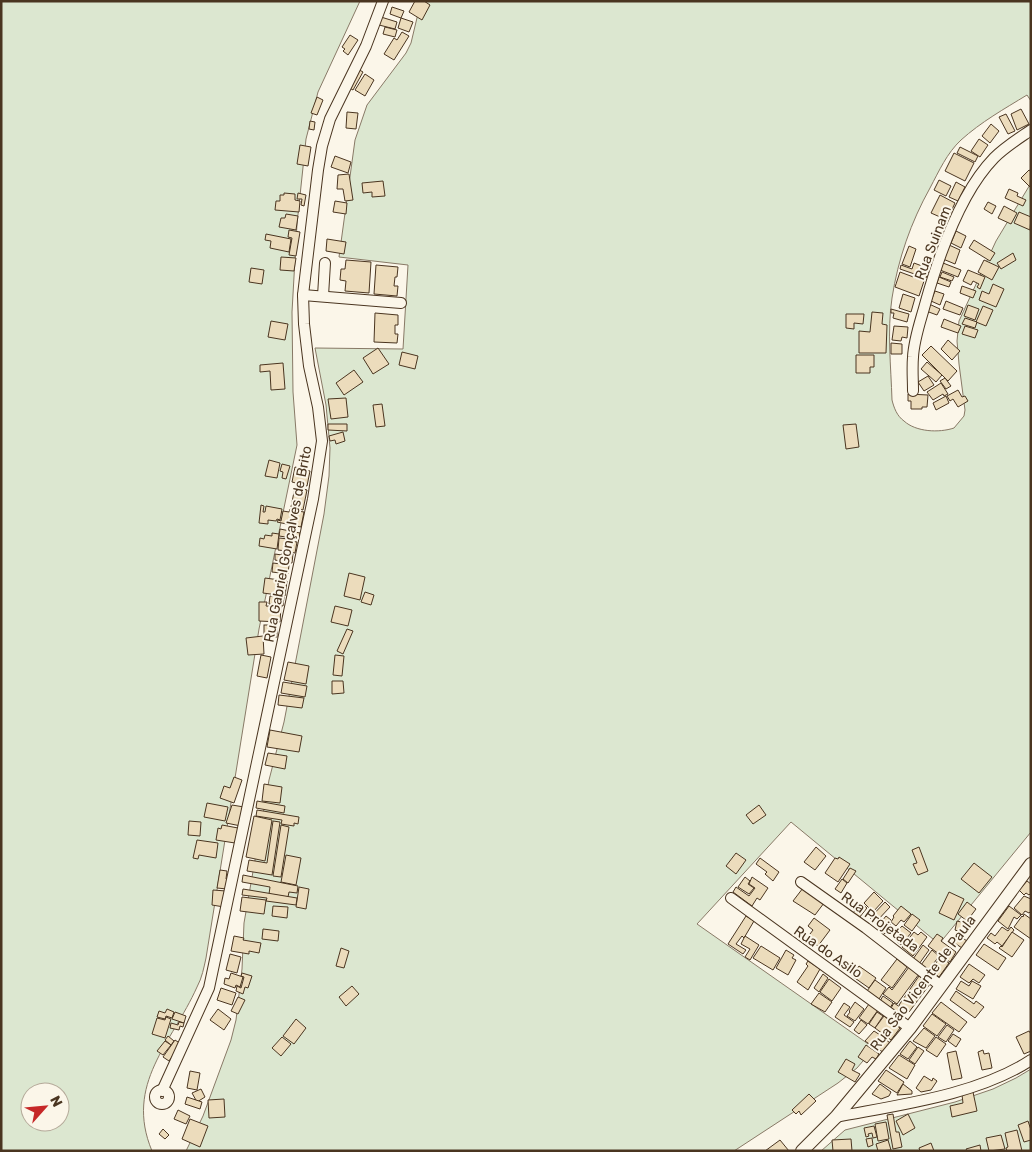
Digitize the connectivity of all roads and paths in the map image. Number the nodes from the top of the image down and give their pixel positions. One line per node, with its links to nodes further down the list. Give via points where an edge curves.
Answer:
1 (383, 1): 4 (street, Rua Gabriel Gonçalves de Brito, via 366,46 330,119 322,146)
2 (1031, 130): 7 (street, Rua Suinam, via 994,158 977,179 950,232 916,336)
3 (324, 263): 5 (street)
4 (303, 294): 5 (street); 14 (street, Rua Gabriel Gonçalves de Brito, via 309,366 321,425 319,465 209,988)
5 (323, 296): 6 (street)
6 (401, 303)
7 (913, 392)
8 (1031, 864): 11 (street, Rua São Vicente de Paula)
9 (801, 882): 11 (street, Rua Projetada)
10 (731, 898): 12 (street, Rua do Asilo)
11 (941, 986): 12 (street, Rua São Vicente de Paula)
12 (910, 1028): 15 (street, Rua São Vicente de Paula)
13 (1031, 1060): 15 (street, via 1002,1077 966,1088)
14 (162, 1091)
15 (836, 1117): 16 (street, Rua São Vicente de Paula)
16 (802, 1151)

